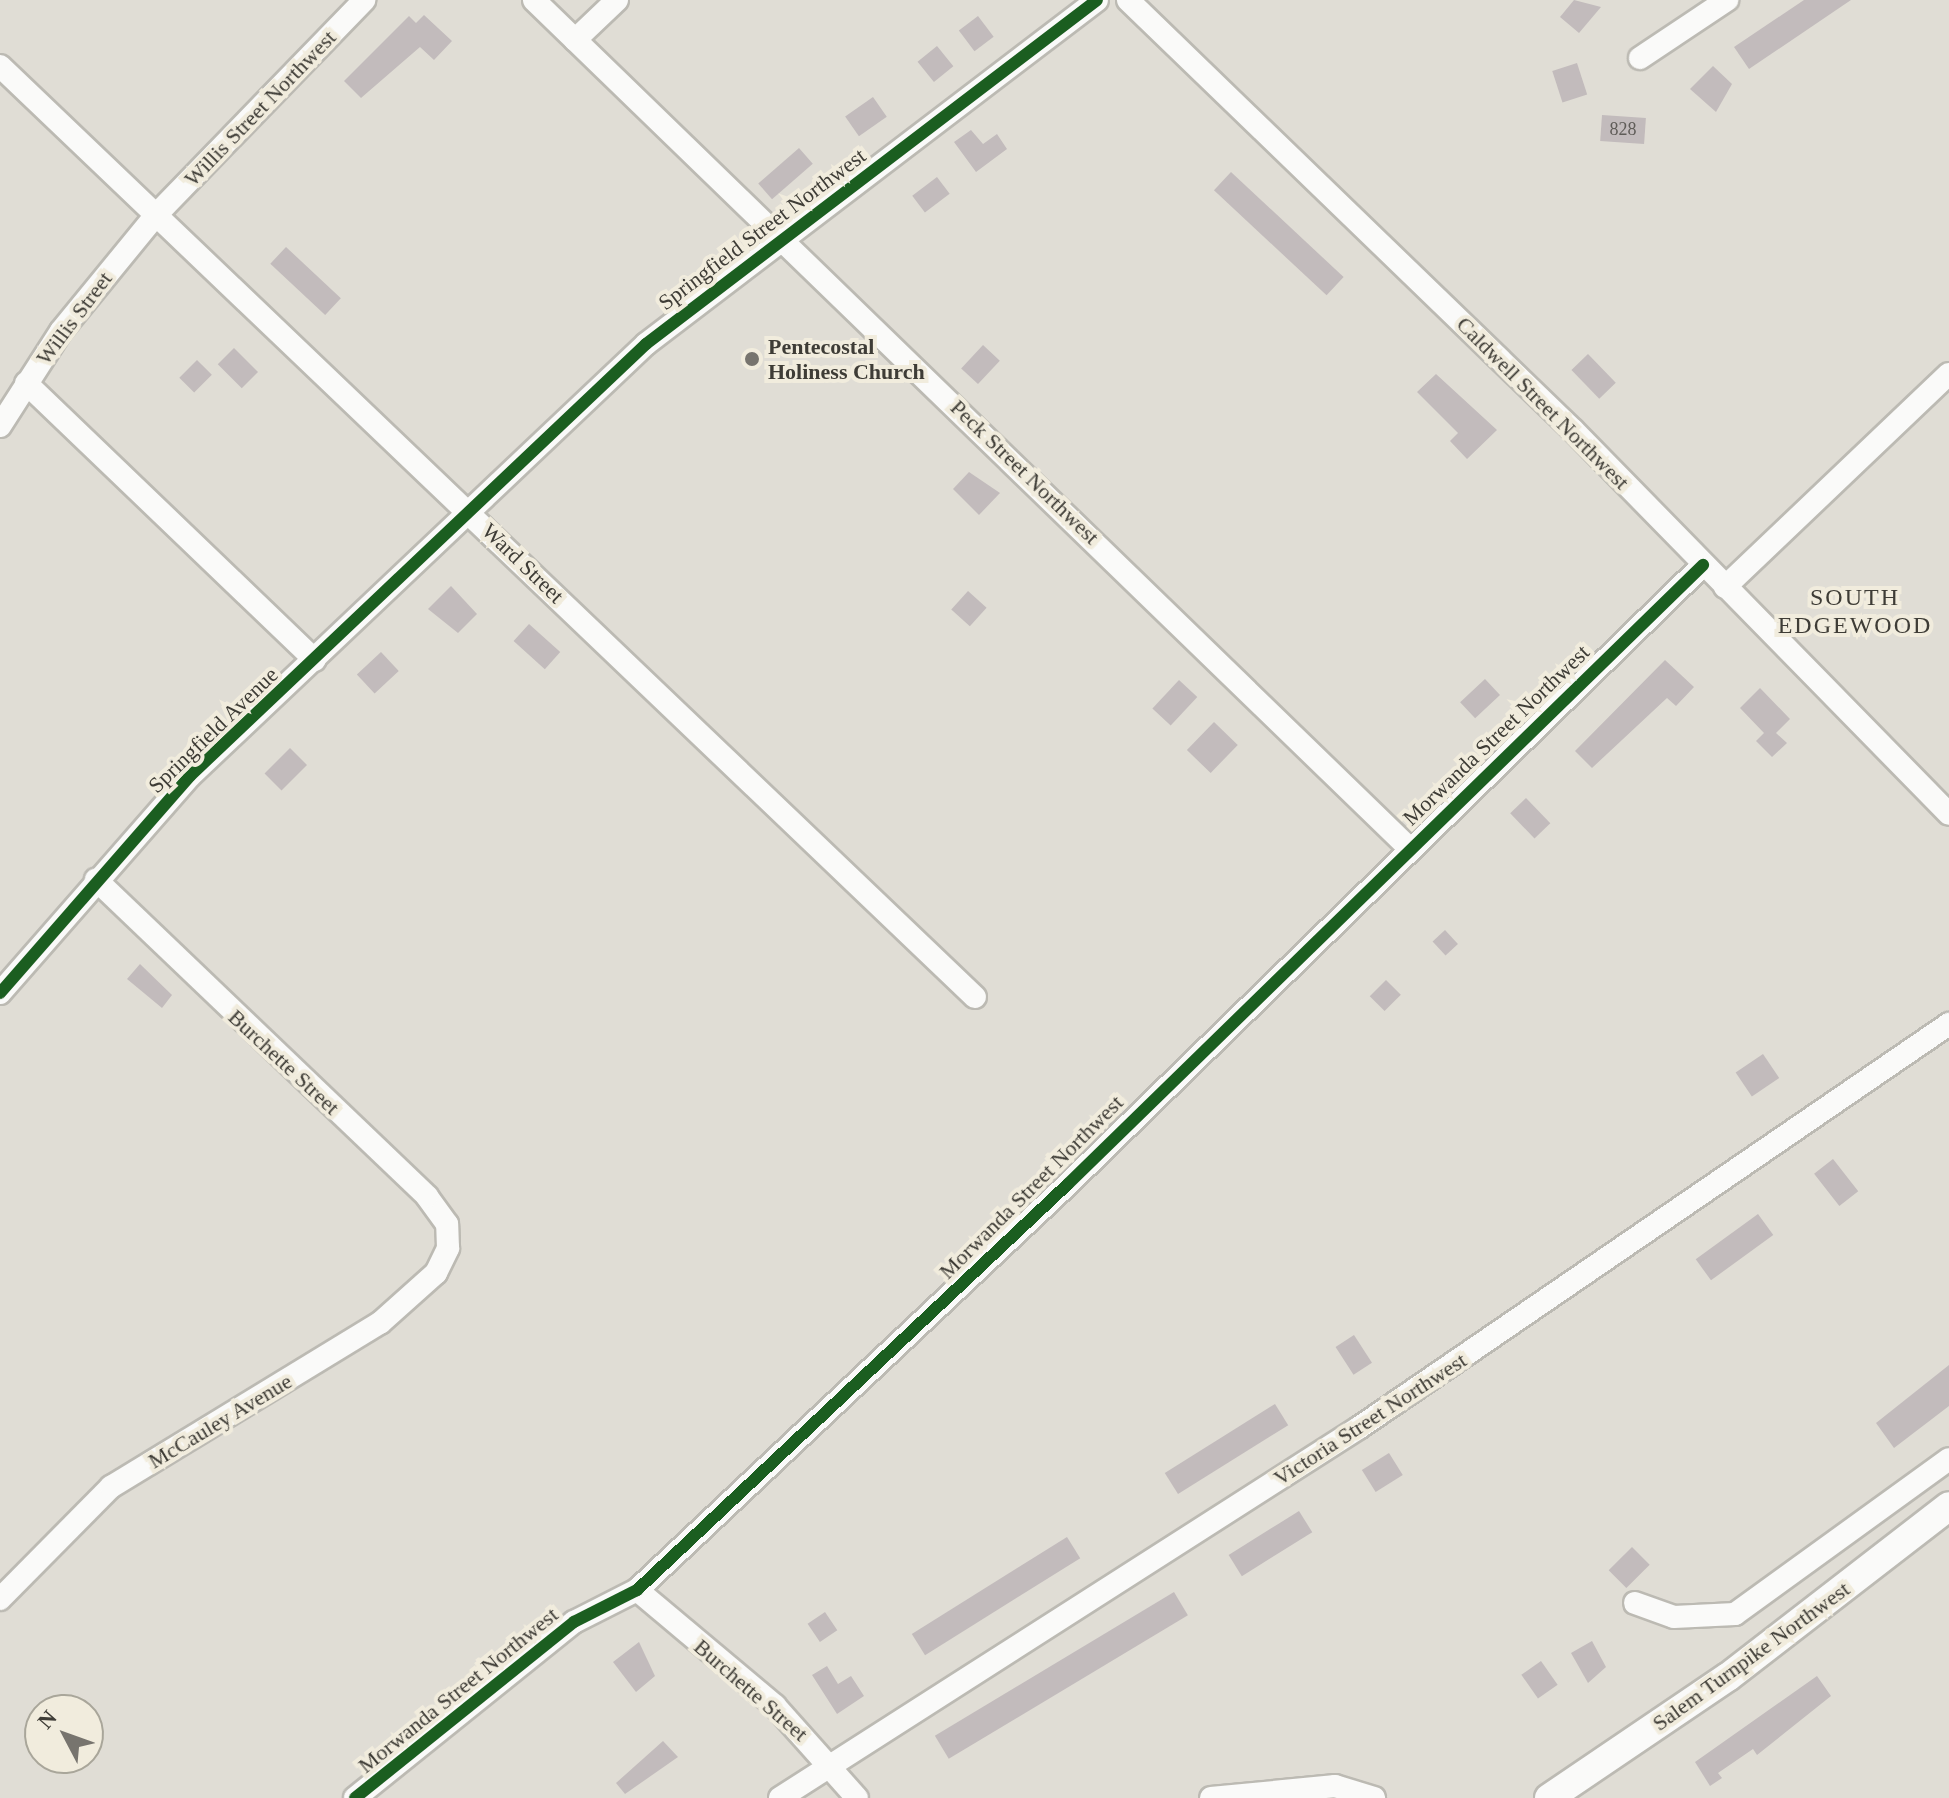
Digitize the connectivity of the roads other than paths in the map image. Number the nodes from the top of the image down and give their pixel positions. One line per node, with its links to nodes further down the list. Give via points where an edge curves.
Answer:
1 (364, 0): 10 (street, Willis Street Northwest)
2 (534, 0): 7 (street, Peck Street Northwest)
3 (617, 0): 7 (street)
4 (1097, 0): 11 (street, Springfield Street Northwest)
5 (1128, 0): 16 (street, Caldwell Street Northwest)
6 (1727, 0): 8 (street)
7 (575, 40): 11 (street, Peck Street Northwest)
8 (1640, 58)
9 (0, 66): 10 (street, Ward Street)
10 (155, 216): 13 (street, Willis Street); 15 (street, Ward Street)
11 (782, 235): 15 (street, Springfield Street Northwest, via 646,344); 20 (street, Peck Street Northwest)
12 (1949, 374): 17 (street)
13 (26, 383): 14 (street, Willis Street); 18 (street)
14 (0, 426)
15 (470, 512): 18 (street, Springfield Avenue); 23 (street, Ward Street)
16 (1703, 565): 17 (street, Caldwell Street Northwest); 20 (street, Morwanda Street Northwest)
17 (1725, 587): 19 (street, Caldwell Street Northwest)
18 (315, 660): 21 (street, Springfield Avenue, via 190,776)
19 (1949, 814)
20 (1409, 848): 28 (street, Morwanda Street Northwest, via 1068,1184)
21 (96, 880): 22 (street, Springfield Avenue); 25 (street, Burchette Street, via 427,1196 447,1224)
22 (3, 982)
23 (975, 997)
24 (1949, 1024): 31 (street, Victoria Street Northwest, via 1360,1427)
25 (446, 1254): 29 (street, McCauley Avenue, via 436,1273 380,1323 111,1487)
26 (1949, 1459): 30 (street, via 1735,1614 1690,1619)
27 (1949, 1506): 38 (street, Salem Turnpike Northwest, via 1728,1677)
28 (637, 1590): 31 (street, Burchette Street, via 775,1706); 33 (street, Morwanda Street Northwest, via 574,1622)
29 (0, 1599)
30 (1635, 1603)
31 (830, 1764): 34 (street, Victoria Street Northwest); 35 (street, Burchette Street)
32 (1247, 1795): 36 (street); 37 (street, via 1335,1786)
33 (355, 1798)
34 (780, 1798)
35 (857, 1798)
36 (1211, 1798)
37 (1374, 1798)
38 (1549, 1798)

